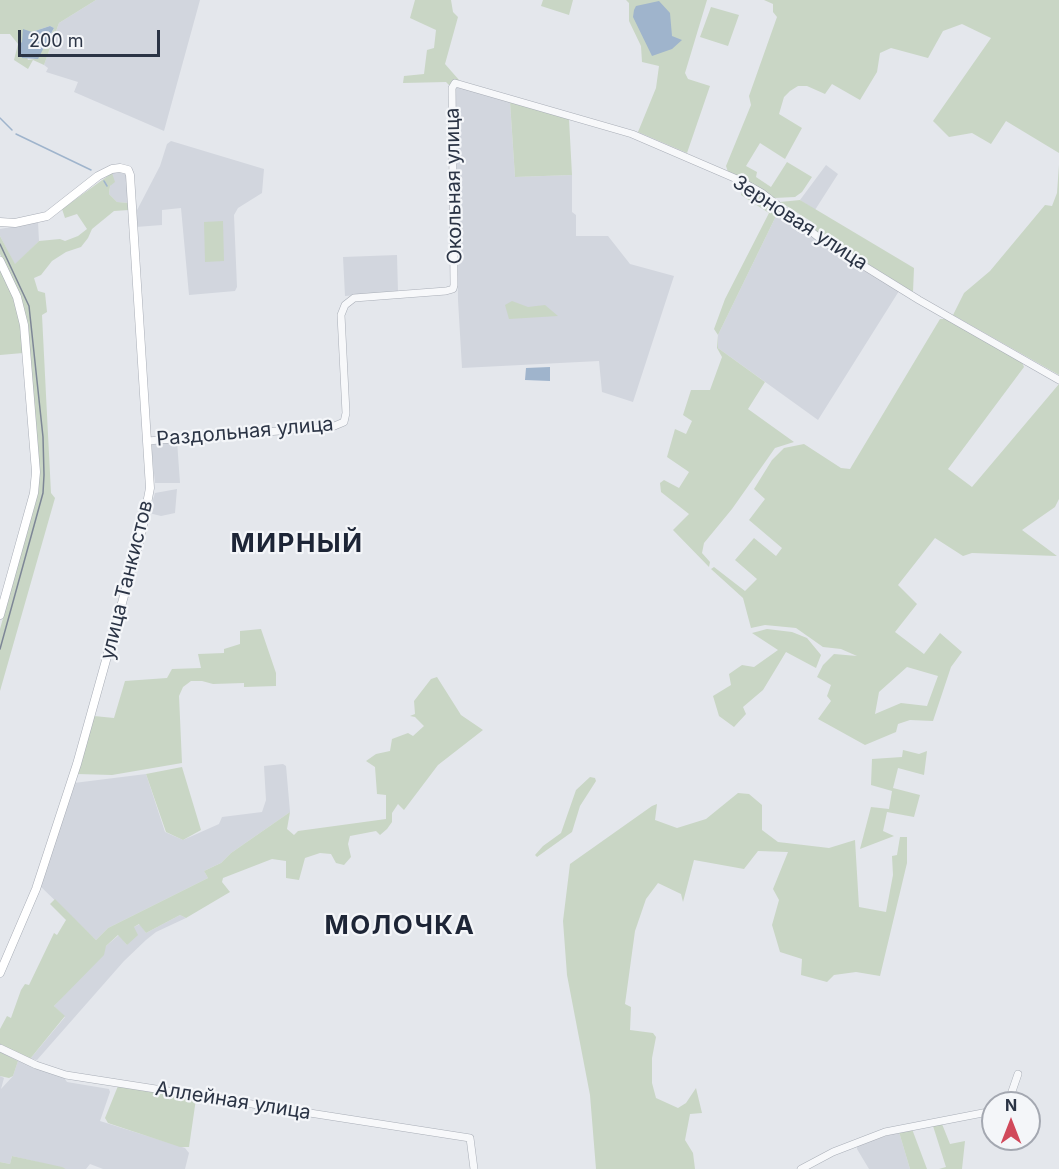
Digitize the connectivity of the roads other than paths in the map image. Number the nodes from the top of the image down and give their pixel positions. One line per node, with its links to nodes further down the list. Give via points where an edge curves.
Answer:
1 (455, 83): 4 (street, Зерновая улица, via 632,134 739,180 801,225 919,300); 5 (street, Окольная улица, via 453,289 354,298 345,305 341,315)
2 (0, 222): 6 (main road, улица Танкистов, via 46,216 98,176 112,169 128,170)
3 (0, 261): 7 (main road, via 21,308 36,472 34,493)
4 (1059, 380)
5 (344, 422): 6 (street, Раздольная улица, via 332,428)
6 (147, 441): 8 (main road, улица Танкистов, via 149,500 100,683 36,889)
7 (0, 615)
8 (0, 973)
9 (0, 1048): 13 (street, Аллейная улица, via 66,1075 470,1138)
10 (1018, 1074): 11 (street)
11 (1012, 1091)
12 (981, 1114): 14 (street, via 885,1132)
13 (474, 1169)
14 (801, 1169)

